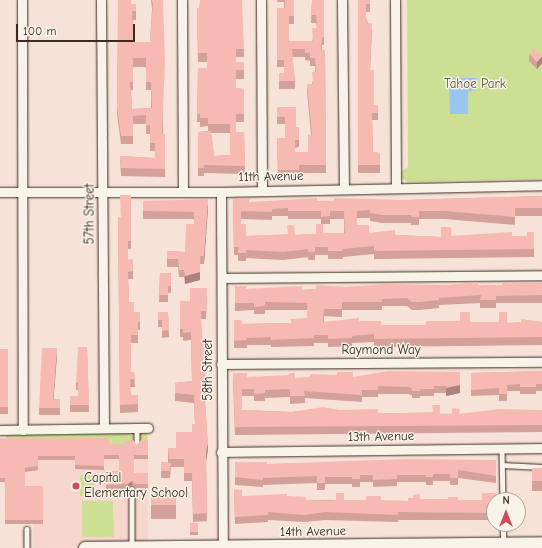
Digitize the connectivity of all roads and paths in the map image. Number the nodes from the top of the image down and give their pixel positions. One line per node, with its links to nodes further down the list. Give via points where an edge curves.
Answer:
1 (22, 0): 13 (street)
2 (101, 0): 14 (street, 57th Street)
3 (182, 0): 11 (street)
4 (261, 0): 10 (street)
5 (342, 0): 9 (street)
6 (395, 0): 8 (street)
7 (542, 185): 8 (street, 11th Avenue)
8 (396, 188): 9 (street, 11th Avenue)
9 (344, 189): 10 (street, 11th Avenue)
10 (262, 190): 15 (street, 11th Avenue)
11 (183, 191): 14 (street, 11th Avenue); 15 (street, 11th Avenue)
12 (0, 192): 13 (street, 11th Avenue)
13 (23, 192): 14 (street, 11th Avenue); 24 (street)
14 (104, 192): 20 (street, 57th Street)
15 (221, 192): 17 (street, 58th Street)
16 (542, 275): 17 (street)
17 (222, 278): 19 (street, 58th Street)
18 (542, 362): 19 (street, Raymond Way)
19 (221, 364): 28 (street, 58th Street)
20 (104, 428): 21 (street); 24 (street)
21 (137, 428): 22 (street); 25 (lane)
22 (148, 428)
23 (0, 430): 24 (street)
24 (23, 430)
25 (137, 445)
26 (542, 448): 27 (street, 13th Avenue)
27 (502, 449): 28 (street, 13th Avenue); 29 (lane)
28 (221, 452): 38 (street, 58th Street)
29 (502, 465): 30 (lane); 32 (lane)
30 (542, 467)
31 (132, 488): 41 (lane)
32 (503, 492)
33 (27, 529): 39 (lane)
34 (501, 532): 36 (lane)
35 (542, 543): 36 (street, 14th Avenue)
36 (498, 545): 37 (street, 14th Avenue)
37 (481, 546): 38 (street, 14th Avenue)
38 (223, 547): 41 (street, 14th Avenue)
39 (27, 548)
40 (85, 548): 41 (street, 14th Avenue)
41 (132, 548)

